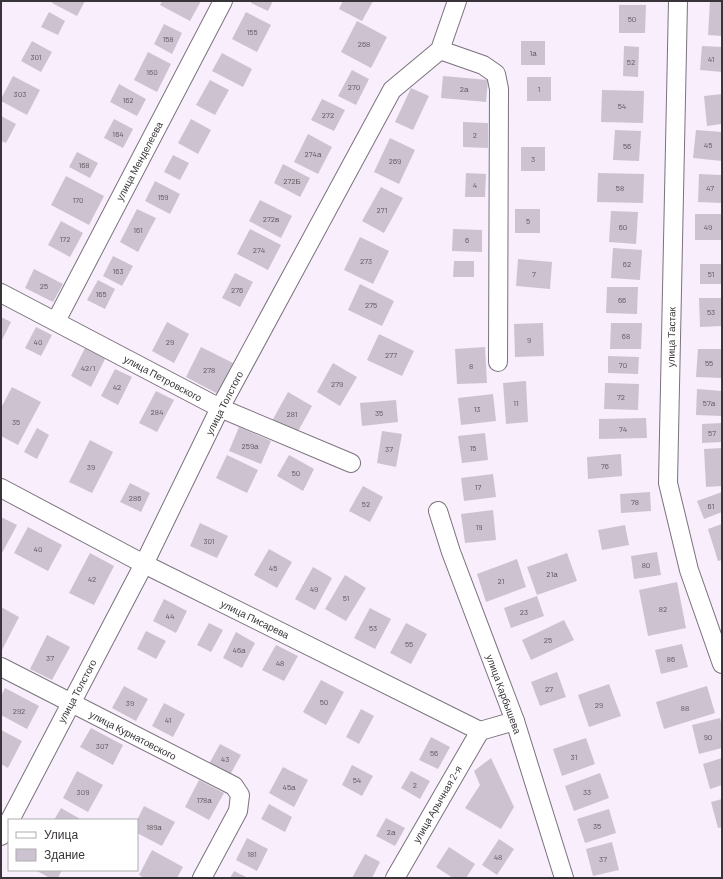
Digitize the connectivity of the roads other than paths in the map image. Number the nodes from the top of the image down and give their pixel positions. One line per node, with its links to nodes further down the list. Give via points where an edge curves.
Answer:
1 (223, 1): 6 (street, улица Менделеева)
2 (457, 1): 4 (street)
3 (678, 1): 13 (street, улица Тастак, via 668,483 689,570)
4 (440, 50): 7 (street, via 483,65 496,74 499,89); 8 (street, улица Толстого, via 392,90)
5 (1, 293): 6 (street, улица Петровского)
6 (56, 321): 8 (street, улица Петровского)
7 (498, 362)
8 (220, 408): 9 (street, улица Петровского); 12 (street, улица Толстого)
9 (351, 463)
10 (1, 488): 12 (street, улица Писарева)
11 (438, 511): 16 (street, улица Карбышева)
12 (144, 564): 15 (street, улица Толстого); 17 (street, улица Писарева)
13 (722, 664)
14 (1, 667): 15 (street, улица Курнатовского)
15 (71, 704): 18 (street, улица Толстого); 22 (street, улица Курнатовского, via 234,786 240,795 238,811)
16 (514, 721): 17 (street); 23 (street, улица Карбышева)
17 (480, 731): 21 (street, улица Арычная 2-я)
18 (10, 819)
19 (8, 822): 20 (street, улица Толстого)
20 (1, 836)
21 (403, 876)
22 (202, 878)
23 (564, 878)

